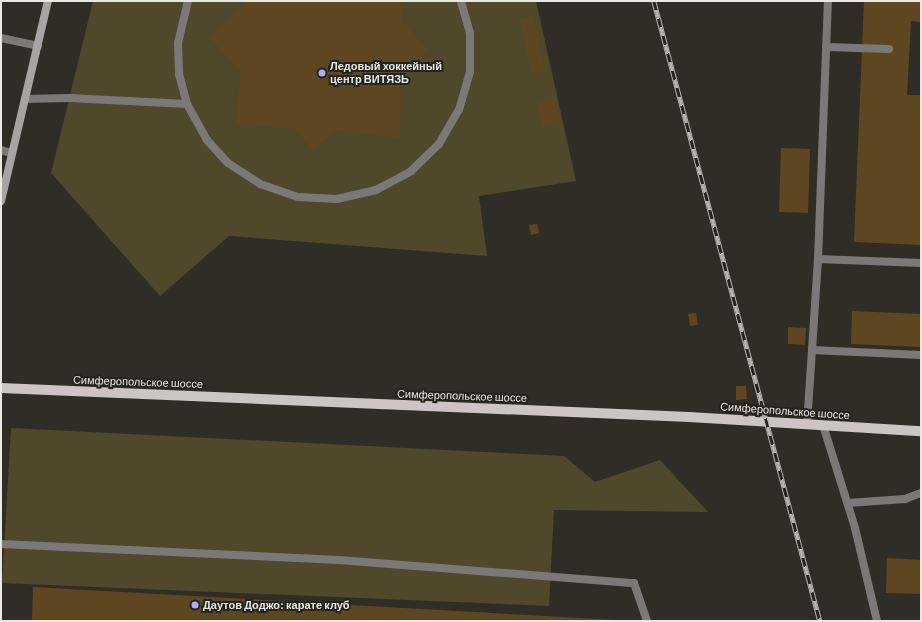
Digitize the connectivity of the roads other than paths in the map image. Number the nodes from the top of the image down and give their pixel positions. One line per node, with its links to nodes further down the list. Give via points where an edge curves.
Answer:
1 (48, 1): 6 (street)
2 (188, 1): 10 (lane, via 178,43 179,74)
3 (461, 1): 10 (lane, via 470,32 470,67 459,110 439,144 410,172 376,190 337,199 314,198 298,197 260,184 217,152 196,123)
4 (828, 1): 7 (lane)
5 (1, 38): 6 (lane)
6 (38, 46): 9 (street)
7 (826, 47): 8 (lane); 14 (lane)
8 (889, 49)
9 (25, 99): 10 (lane, via 69,98); 12 (street)
10 (187, 104)
11 (1, 150): 12 (lane)
12 (11, 153): 13 (street)
13 (1, 201)
14 (818, 259): 15 (lane); 16 (lane)
15 (921, 263)
16 (812, 350): 17 (lane); 19 (lane)
17 (921, 355)
18 (1, 388): 19 (main road, Симферопольское шоссе, via 689,417)
19 (807, 425): 20 (main road, Симферопольское шоссе)
20 (823, 426): 21 (main road, Симферопольское шоссе); 23 (lane)
21 (920, 432)
22 (921, 493): 23 (lane, via 905,499)
23 (848, 503): 26 (lane)
24 (1, 544): 25 (lane, via 339,560 634,583)
25 (647, 621)
26 (876, 621)

